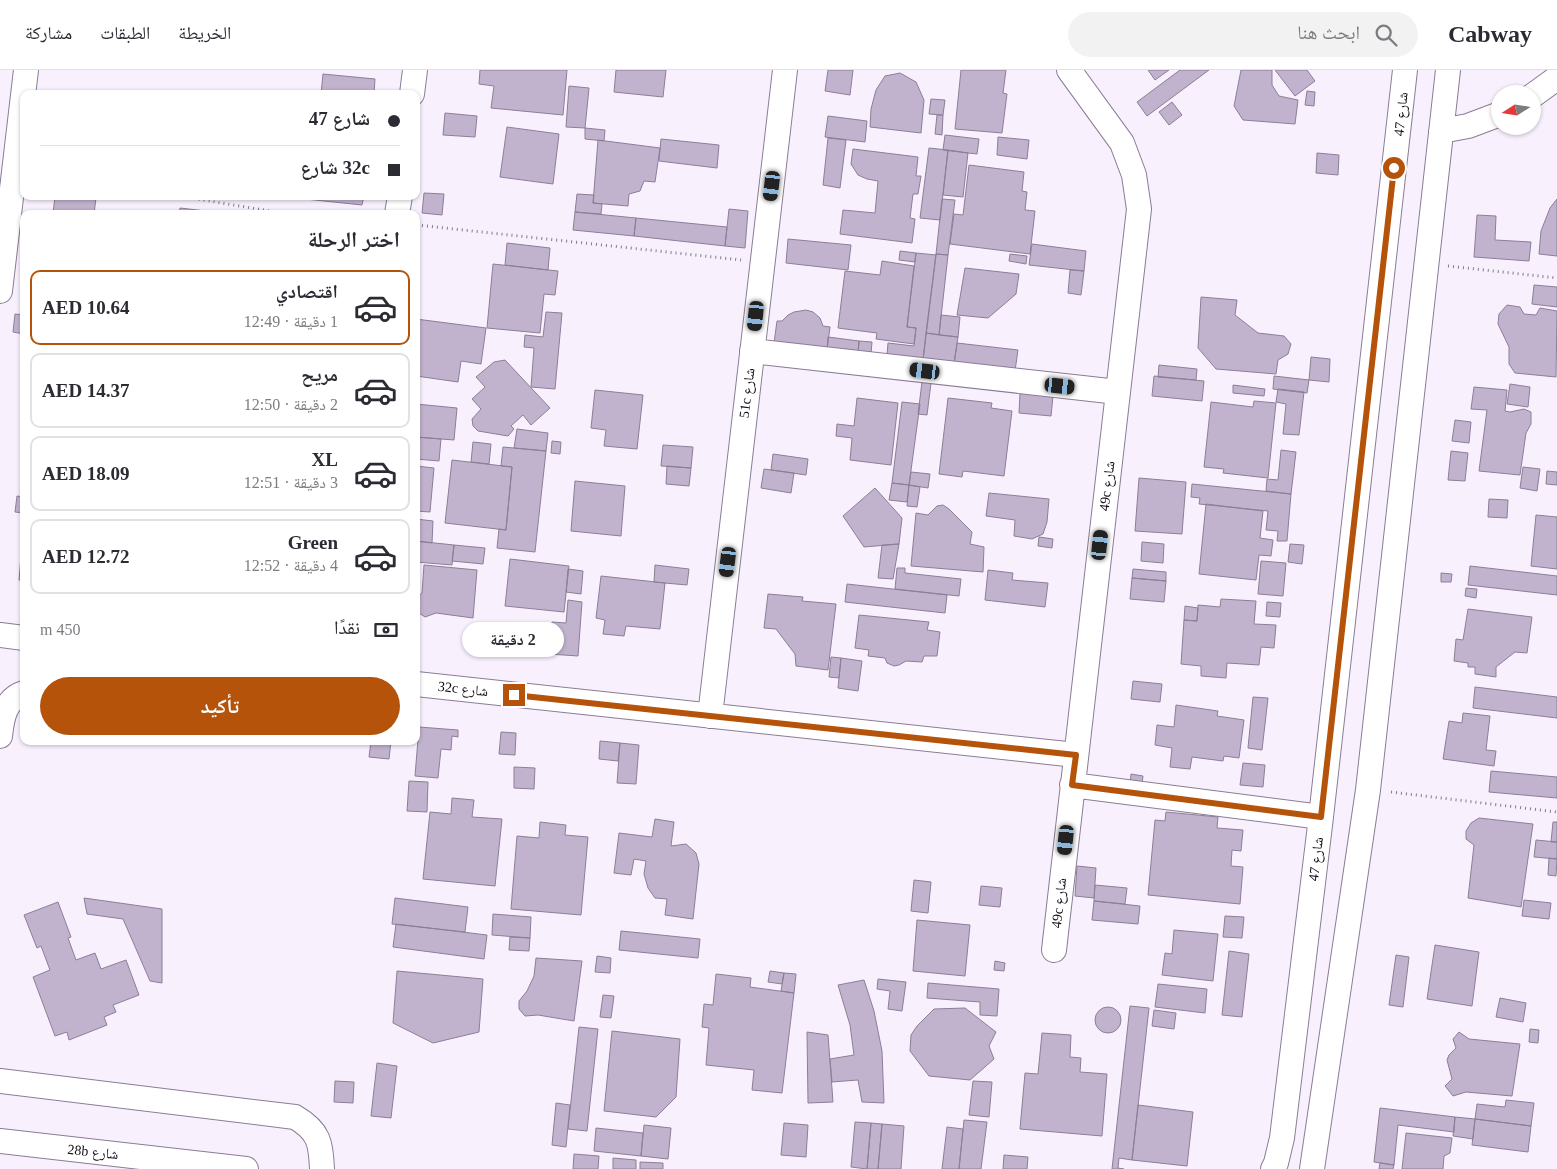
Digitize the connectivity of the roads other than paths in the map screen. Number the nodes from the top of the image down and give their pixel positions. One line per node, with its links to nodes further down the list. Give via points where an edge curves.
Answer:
1 (26, 70): 8 (street)
2 (415, 70): 9 (street)
3 (785, 70): 15 (street, 51c شارع)
4 (1069, 70): 16 (street, 49c شارع, via 1122,143 1134,175 1138,209)
5 (1406, 70): 25 (street, شارع 47)
6 (1448, 70): 13 (street)
7 (1557, 78): 10 (street)
8 (24, 90)
9 (412, 90)
10 (1541, 90)
11 (1491, 117): 13 (street)
12 (20, 121): 14 (street)
13 (1441, 131): 32 (street, via 1368,790)
14 (0, 291)
15 (752, 351): 16 (street); 21 (street, 51c شارع)
16 (1118, 392): 23 (street, 49c شارع)
17 (0, 635): 18 (street)
18 (20, 638)
19 (420, 684): 21 (street, 32c شارع)
20 (20, 694): 22 (street, via 3,715)
21 (710, 716): 23 (street, 32c شارع)
22 (0, 736)
23 (1076, 755): 24 (street, 49c شارع)
24 (1072, 785): 25 (street); 26 (street, 49c شارع)
25 (1321, 817): 31 (street, شارع 47, via 1282,1138)
26 (1054, 950)
27 (0, 1081): 30 (street, via 295,1118 316,1134 321,1146)
28 (0, 1141): 29 (street, 28b شارع)
29 (246, 1169)
30 (322, 1169)
31 (1273, 1169)
32 (1312, 1169)

